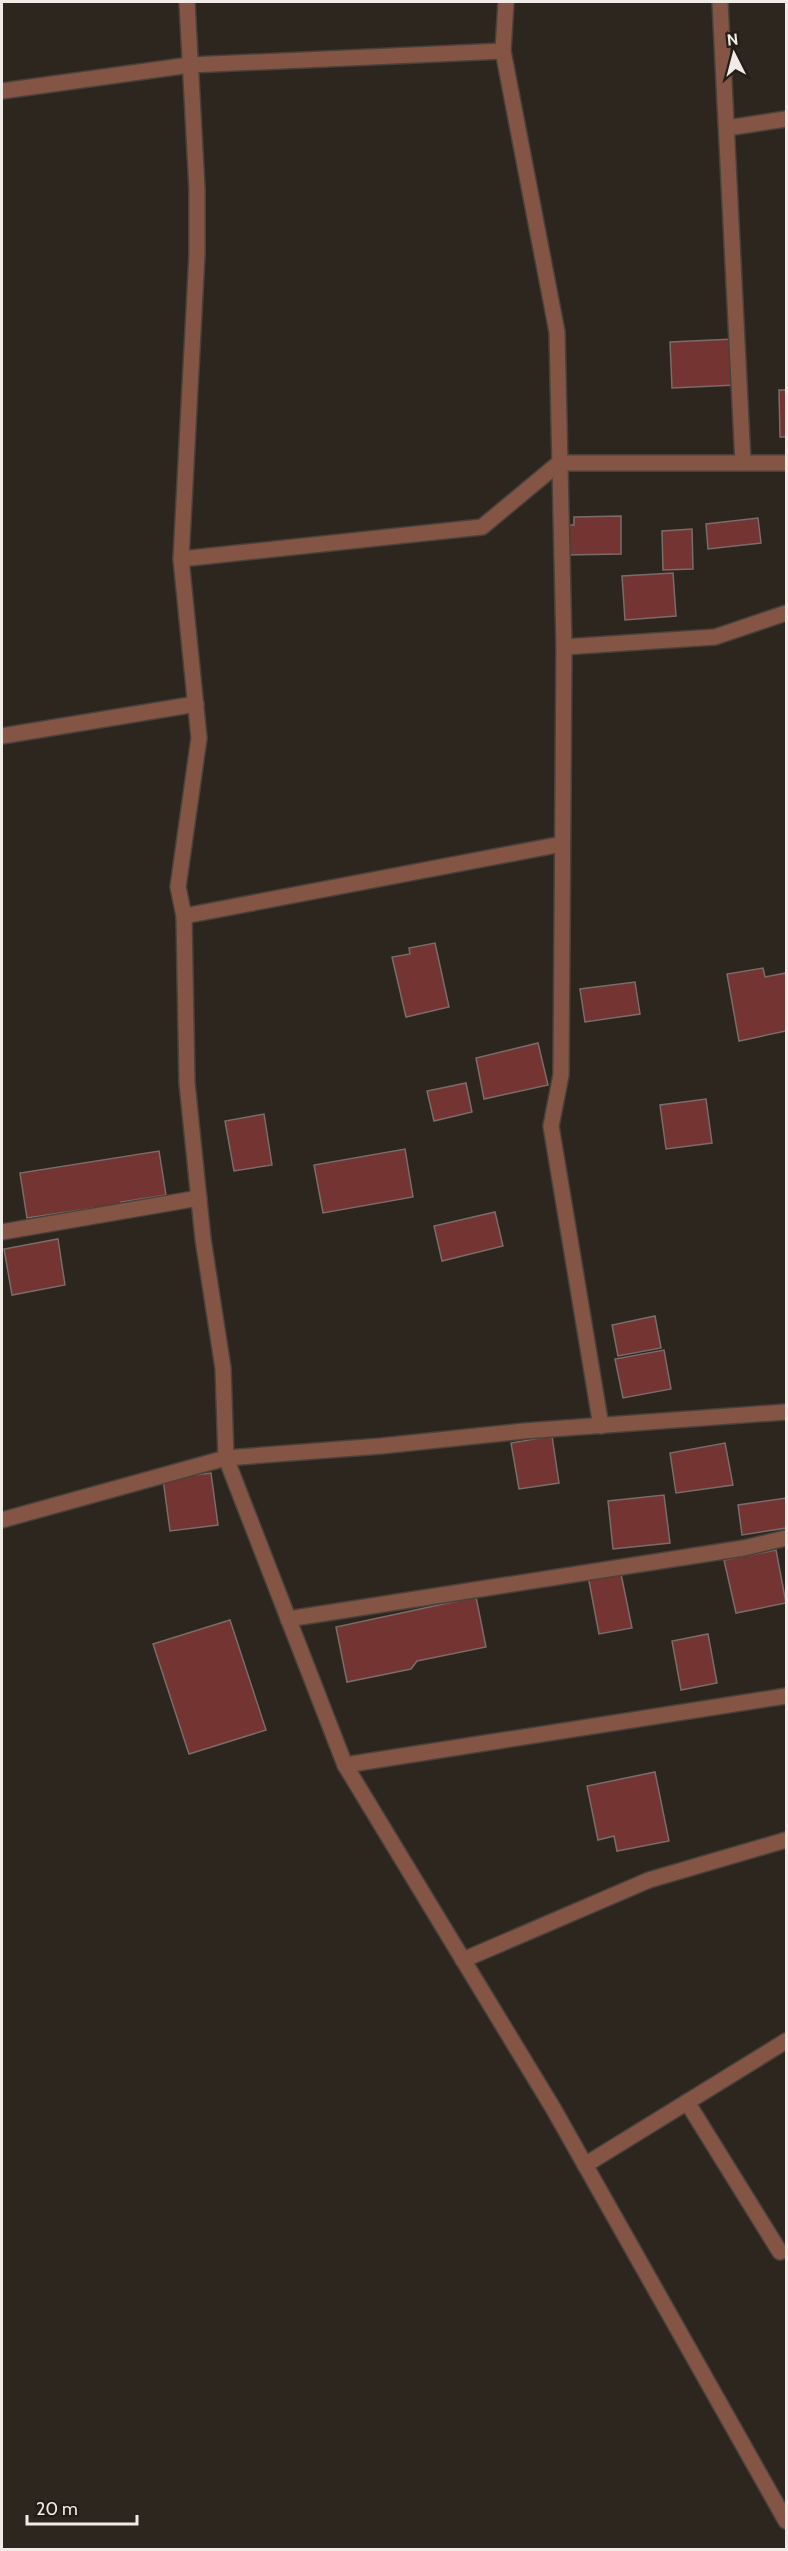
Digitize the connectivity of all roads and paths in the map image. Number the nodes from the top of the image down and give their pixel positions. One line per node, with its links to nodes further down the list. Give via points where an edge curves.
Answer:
1 (187, 2): 5 (street)
2 (507, 2): 4 (street)
3 (720, 2): 8 (street)
4 (503, 51): 5 (street); 9 (street, via 557,332)
5 (190, 65): 6 (street); 12 (street, via 197,254)
6 (2, 91)
7 (786, 119): 8 (street)
8 (727, 128): 10 (street)
9 (559, 463): 10 (street); 12 (street, via 482,527); 14 (street)
10 (743, 463): 11 (street)
11 (786, 463)
12 (181, 559): 15 (street)
13 (786, 613): 14 (street, via 715,637)
14 (564, 647): 17 (street)
15 (196, 704): 16 (street); 18 (street, via 199,738 178,887)
16 (2, 736)
17 (562, 844): 18 (street); 22 (street, via 561,1075 552,1126)
18 (184, 916): 19 (street, via 187,1083)
19 (199, 1198): 20 (street); 23 (street, via 223,1368)
20 (2, 1232)
21 (786, 1412): 22 (street)
22 (602, 1426): 23 (street)
23 (226, 1458): 24 (street); 26 (street)
24 (2, 1520)
25 (786, 1538): 26 (street, via 744,1548)
26 (288, 1619): 28 (street)
27 (786, 1696): 28 (street)
28 (345, 1765): 30 (street)
29 (786, 1840): 30 (street, via 649,1880)
30 (463, 1960): 33 (street)
31 (786, 2041): 32 (street)
32 (687, 2102): 33 (street); 34 (street)
33 (585, 2165): 35 (street)
34 (780, 2252)
35 (786, 2521)

